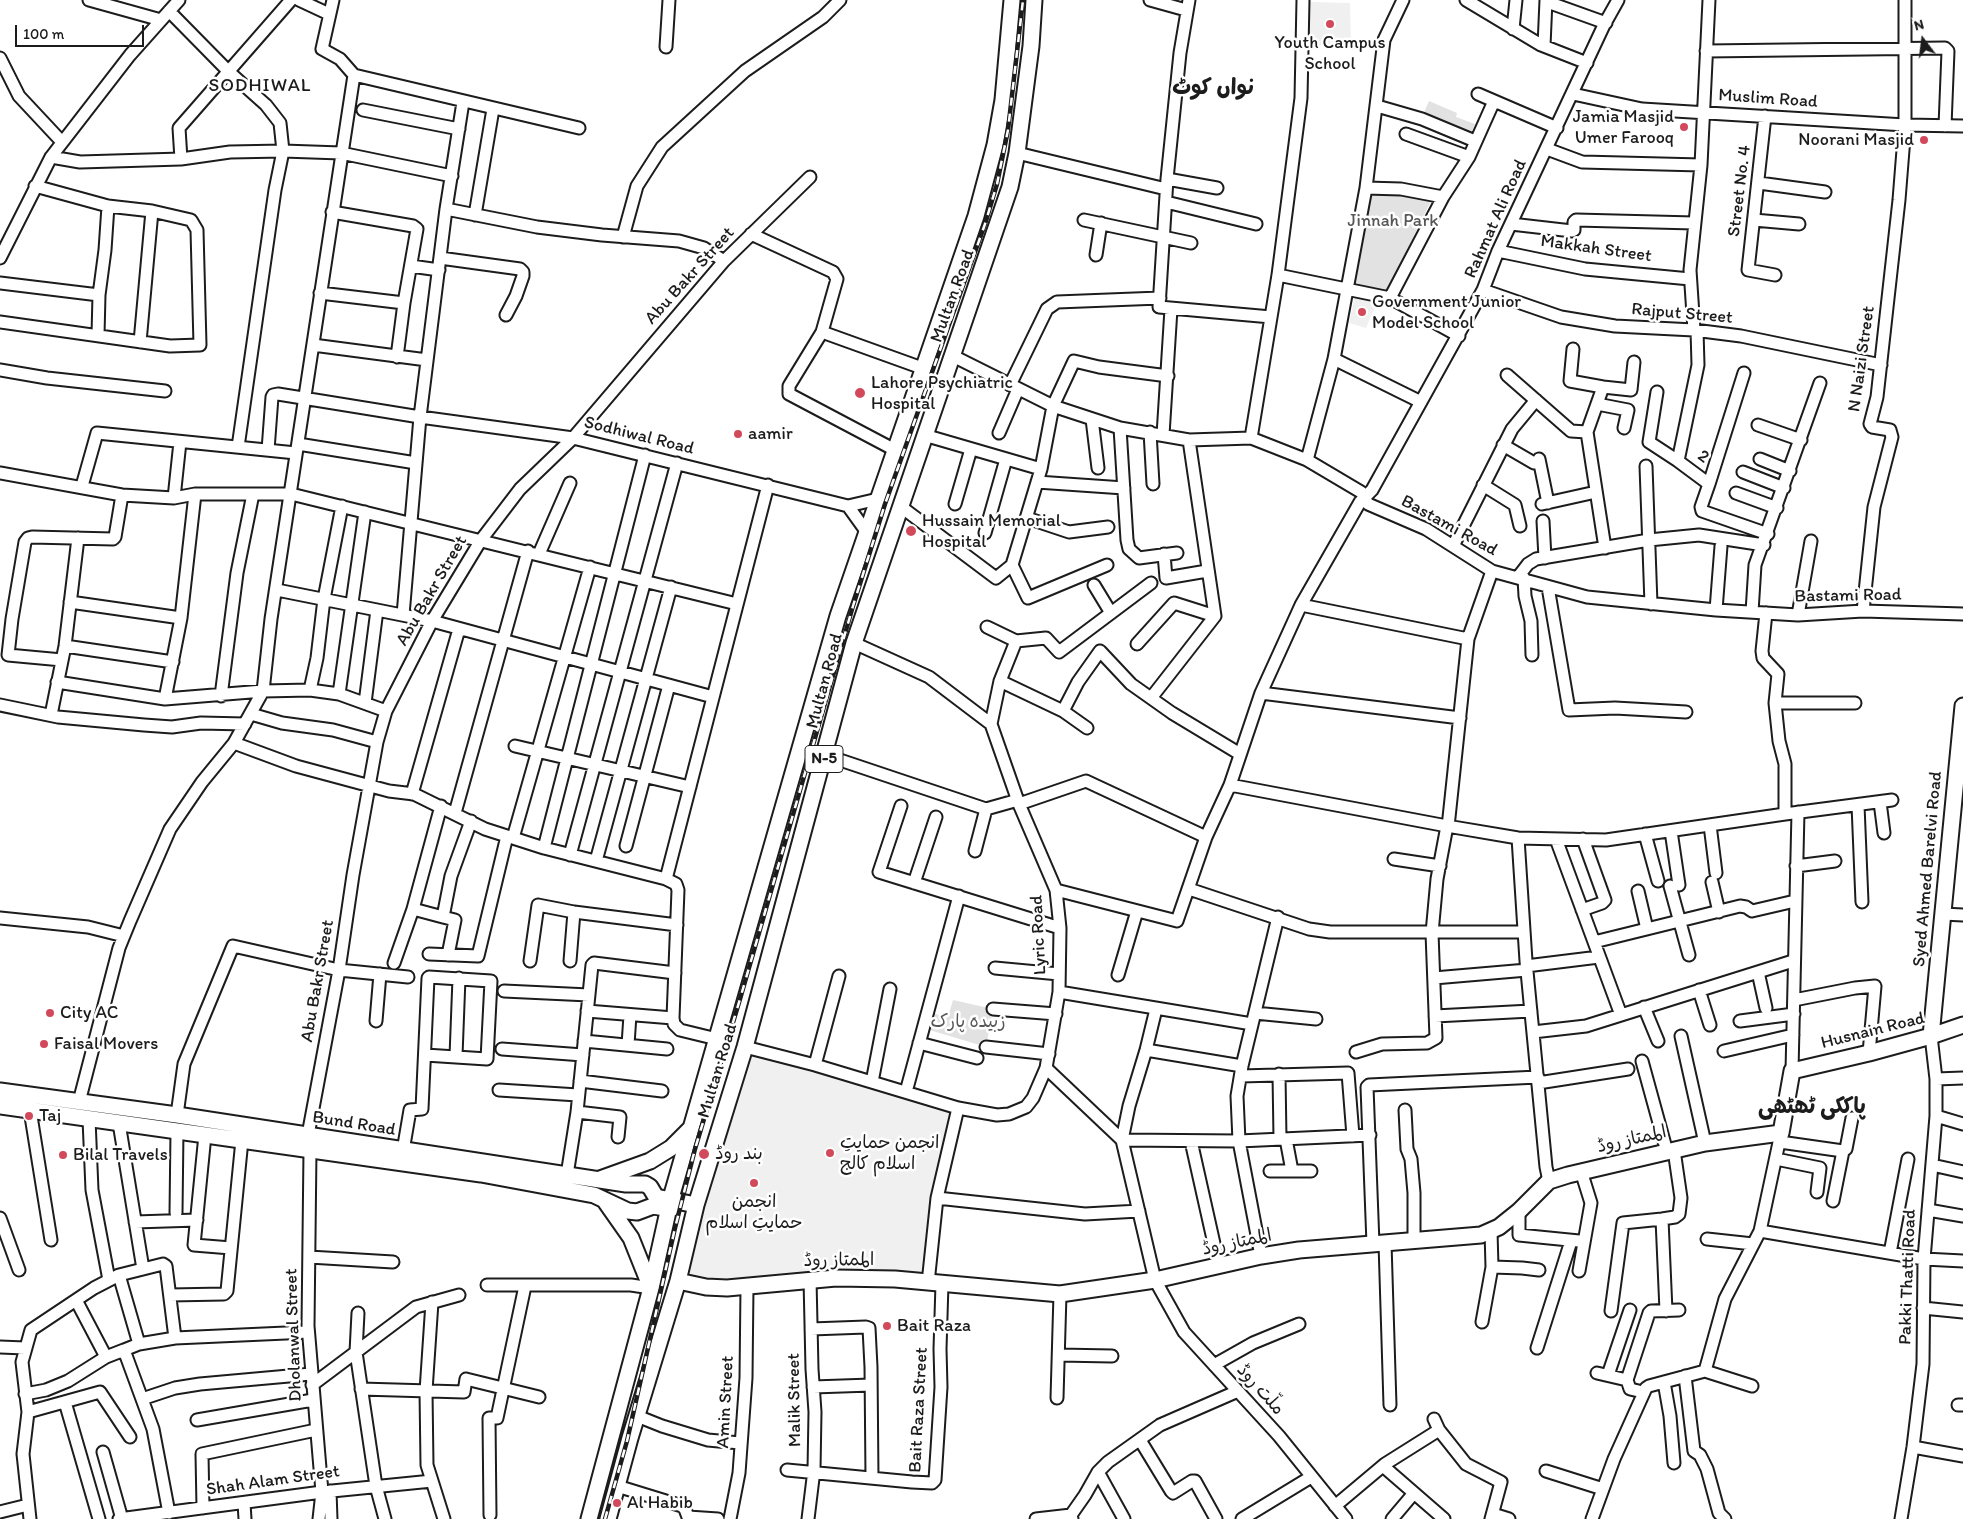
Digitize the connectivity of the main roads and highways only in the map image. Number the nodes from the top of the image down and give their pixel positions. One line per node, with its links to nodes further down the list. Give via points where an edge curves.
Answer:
1 (1012, 0): 3 (main road, Multan Road / N-5, via 1003,100 995,145)
2 (1034, 0): 4 (main road, Multan Road / N-5, via 1017,153 1010,187)
3 (964, 254): 4 (main road); 10 (main road, Multan Road / N-5, via 838,616)
4 (985, 261): 17 (main road, Multan Road / N-5, via 854,643 745,1047)
5 (1963, 706): 7 (main road, Syed Ahmed Barelvi Road)
6 (1963, 1025): 7 (main road, Husnain Road)
7 (1931, 1036): 11 (main road, Husnain Road, via 1792,1071)
8 (0, 1091): 12 (main road, Bund Road, via 177,1115)
9 (0, 1106): 12 (main road, Bund Road, via 242,1140)
10 (691, 1127): 14 (main road, via 671,1148 650,1161); 16 (main road, Multan Road / N-5)
11 (1781, 1138): 18 (main road, الممتاز روڈ, via 1705,1143 1549,1181 1519,1211 1491,1231 1472,1236 1299,1250 1156,1280 1060,1294 895,1279 810,1279 747,1287 706,1287)
12 (309, 1142): 13 (main road, Bund Road)
13 (347, 1149): 14 (main road, Bund Road, via 403,1150); 15 (main road, Bund Road)
14 (599, 1179): 16 (main road, Bund Road, via 645,1184 656,1197)
15 (604, 1198): 16 (main road, Bund Road, via 620,1208 637,1212); 19 (main road, via 631,1238)
16 (670, 1204): 17 (main road, Bund Road); 19 (main road, Multan Road / N-5)
17 (695, 1210): 18 (main road, Multan Road / N-5)
18 (678, 1281): 21 (main road, Multan Road / N-5)
19 (651, 1288): 20 (main road, Multan Road / N-5)
20 (588, 1519)
21 (608, 1519)

